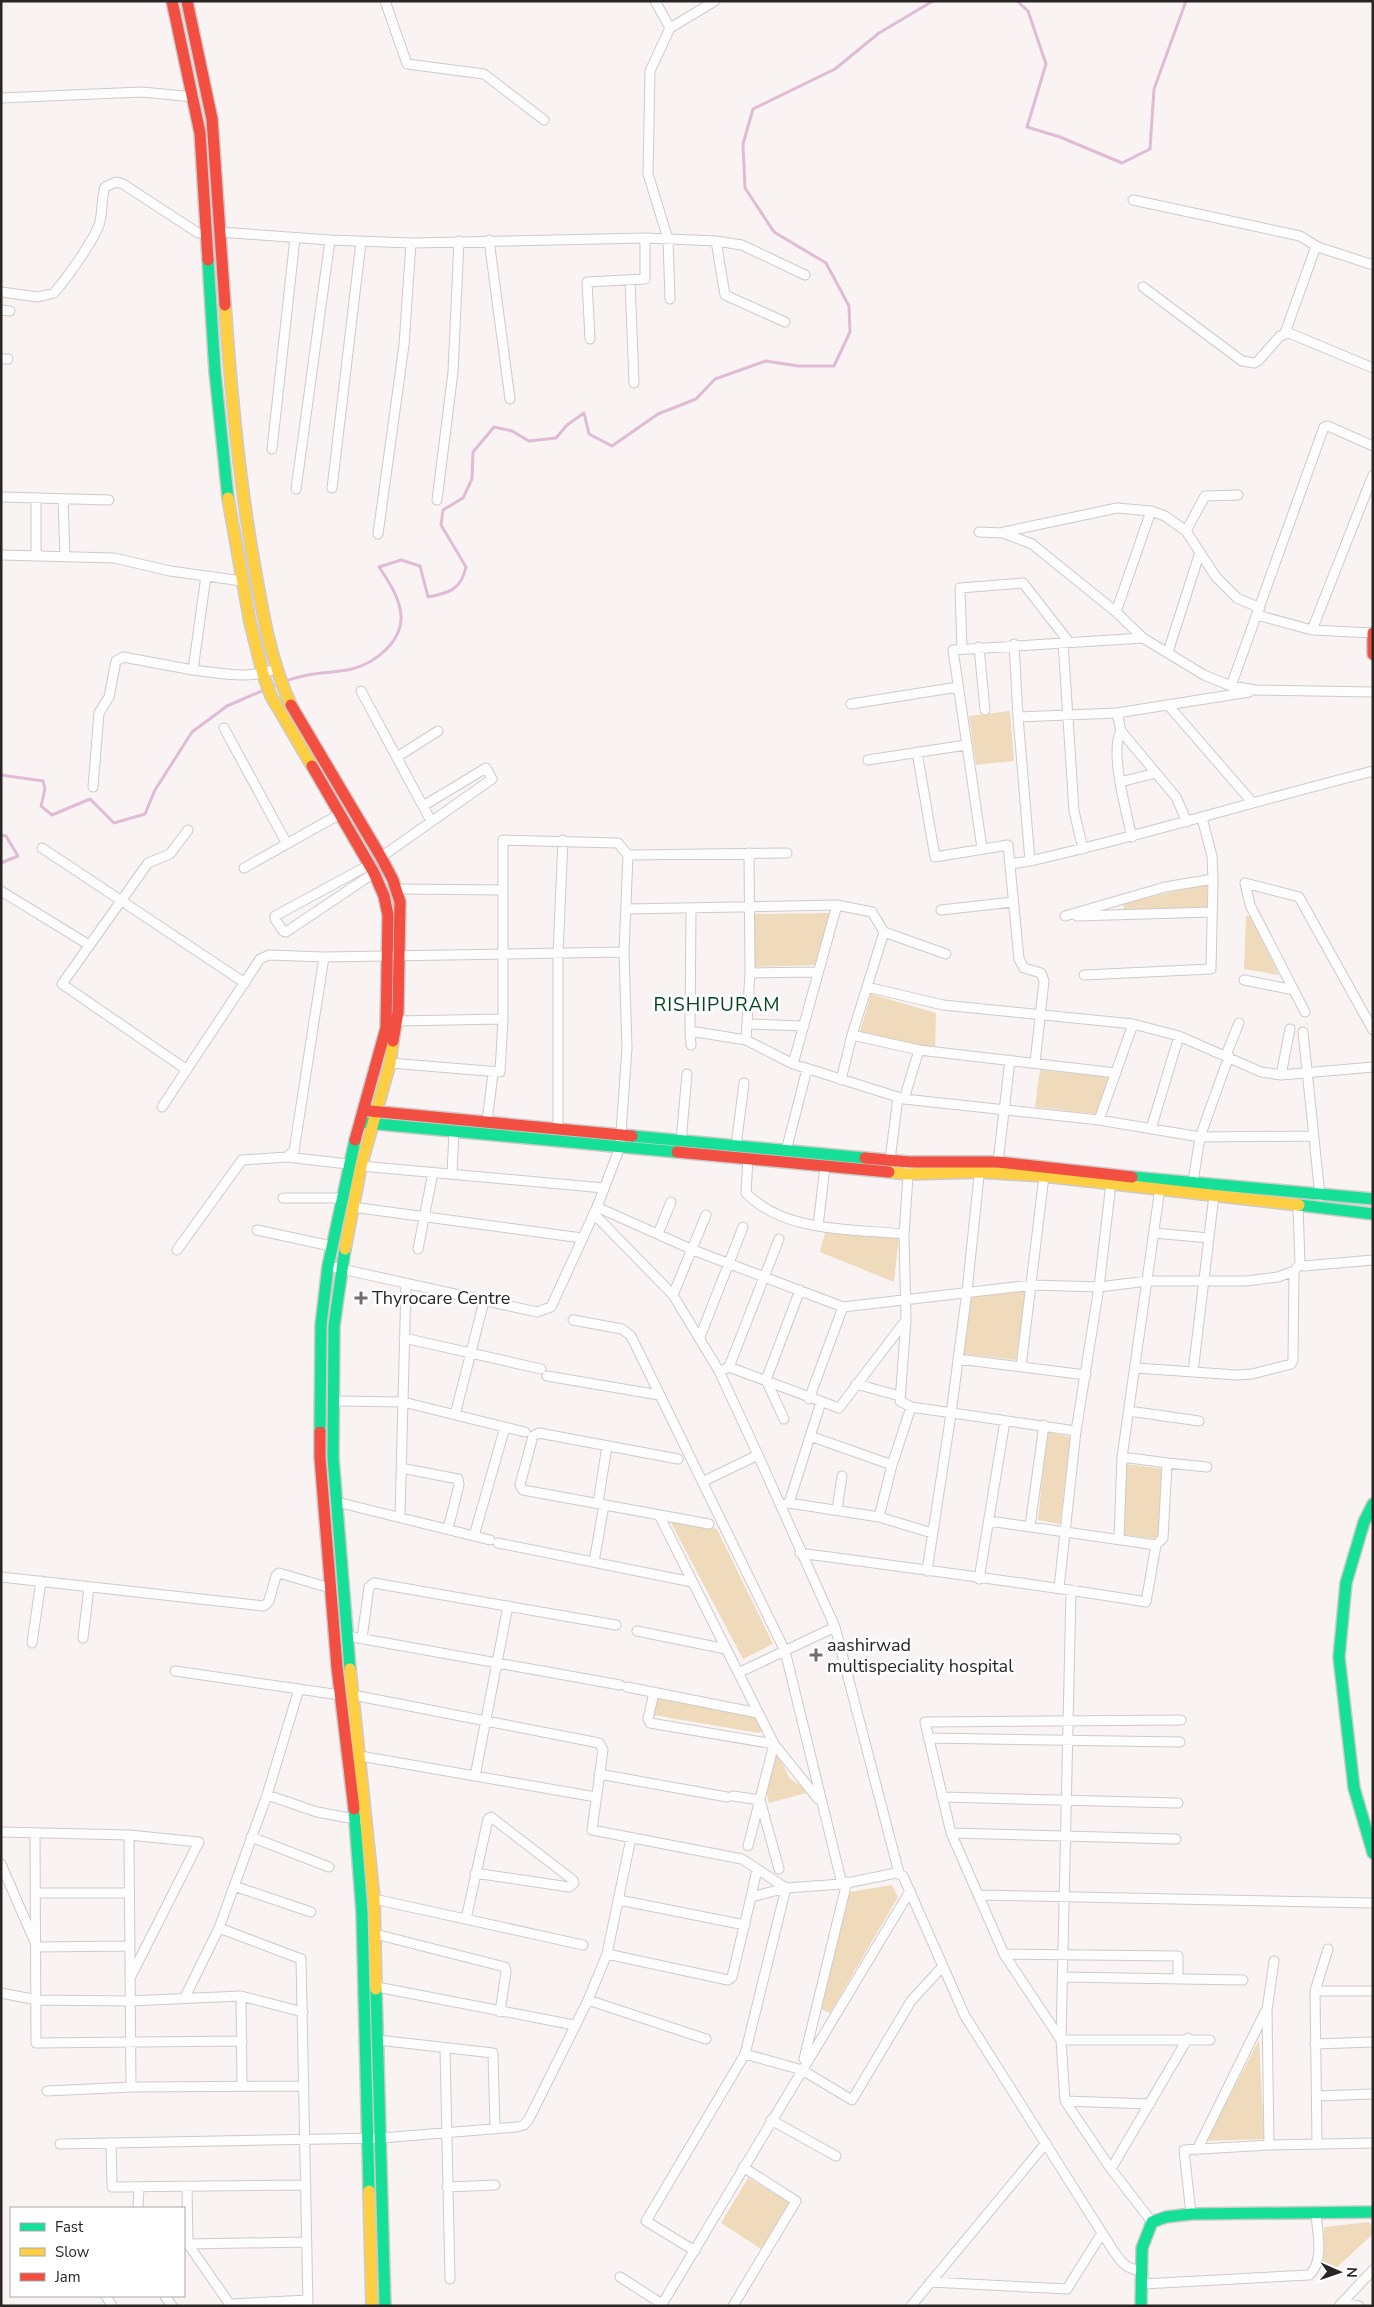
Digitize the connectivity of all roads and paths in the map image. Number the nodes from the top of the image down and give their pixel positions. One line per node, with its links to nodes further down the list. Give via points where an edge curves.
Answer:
1 (172, 1): 7 (main road)
2 (187, 1): 11 (main road, via 212,119)
3 (385, 1): 9 (street, via 407,64 484,74)
4 (655, 1): 6 (street)
5 (715, 1): 6 (street)
6 (670, 28): 15 (street, via 650,71 648,174)
7 (194, 97): 8 (street, via 142,92); 56 (main road, via 202,159 220,434)
8 (1, 98)
9 (544, 120)
10 (1133, 200): 22 (street, via 1300,236)
11 (220, 232): 13 (street); 69 (main road, via 229,369 245,522)
12 (198, 233): 27 (street, via 122,184 110,184 105,187 96,231 54,293 38,297)
13 (295, 238): 16 (street); 36 (street)
14 (645, 238): 15 (street); 17 (street); 25 (street, via 646,277)
15 (668, 239): 18 (street); 28 (street)
16 (330, 240): 20 (street); 39 (street)
17 (489, 240): 19 (street); 34 (street)
18 (716, 240): 24 (street, via 742,245); 29 (street, via 725,294)
19 (459, 241): 21 (street); 45 (street, via 453,372)
20 (361, 242): 21 (street); 38 (street)
21 (411, 244): 50 (street, via 404,344)
22 (1318, 247): 23 (street); 30 (street)
23 (1373, 265)
24 (805, 275)
25 (630, 281): 31 (street, via 586,282); 33 (street)
26 (1143, 287): 30 (street, via 1248,363 1258,361)
27 (1, 292)
28 (670, 299)
29 (785, 322)
30 (1285, 334): 32 (street)
31 (590, 339)
32 (1373, 368)
33 (634, 383)
34 (510, 399)
35 (1373, 446): 57 (street, via 1324,427)
36 (272, 449)
37 (1373, 475): 59 (street)
38 (332, 488)
39 (296, 489)
40 (1238, 495): 47 (street, via 1205,496)
41 (1, 497): 42 (street)
42 (36, 498): 43 (street); 53 (street)
43 (63, 499): 44 (street); 54 (street)
44 (109, 500)
45 (437, 500)
46 (1151, 511): 47 (street); 49 (street, via 1116,508); 58 (street)
47 (1186, 530): 51 (street)
48 (979, 532): 49 (street)
49 (1003, 532): 58 (street, via 1032,544)
50 (378, 534)
51 (1200, 552): 57 (street, via 1216,577 1237,598); 66 (street)
52 (1, 555): 53 (street)
53 (36, 556): 54 (street)
54 (65, 557): 55 (street, via 114,558)
55 (206, 576): 56 (street); 68 (street)
56 (242, 581): 70 (main road)
57 (1259, 611): 59 (street); 71 (street)
58 (1116, 612): 61 (street)
59 (1312, 630): 60 (street)
60 (1373, 633): 67 (main road)
61 (1143, 638): 62 (street); 66 (street)
62 (1066, 642): 63 (street); 65 (street, via 1023,583 960,588); 80 (street)
63 (1014, 644): 64 (street); 81 (street)
64 (979, 647): 65 (street); 78 (street)
65 (962, 649): 72 (street, via 953,650)
66 (1168, 652): 71 (street, via 1204,675)
67 (1373, 654)
68 (193, 670): 70 (street); 92 (street, via 123,657 118,659 109,697 99,713)
69 (277, 674): 70 (street); 109 (main road, via 291,706)
70 (264, 678): 95 (main road, via 280,712)
71 (1231, 686): 73 (street)
72 (958, 687): 76 (street); 85 (street)
73 (1256, 690): 75 (street); 77 (street)
74 (361, 691): 87 (street)
75 (1373, 692)
76 (851, 704)
77 (1168, 705): 79 (street); 93 (street)
78 (985, 710)
79 (1117, 713): 80 (street); 84 (street)
80 (1068, 715): 81 (street); 105 (street, via 1074,811)
81 (1018, 717): 110 (street)
82 (224, 728): 102 (street)
83 (438, 731): 87 (street)
84 (1121, 731): 90 (street); 91 (street, via 1117,738)
85 (966, 745): 86 (street); 104 (street)
86 (917, 752): 88 (street); 104 (street, via 935,857)
87 (397, 757): 94 (street)
88 (868, 760)
89 (1373, 771): 93 (street)
90 (1156, 772): 91 (street); 98 (street, via 1176,797)
91 (1120, 782): 100 (street)
92 (93, 787)
93 (1252, 802): 96 (street)
94 (423, 806): 97 (street); 97 (street, via 486,768 492,779)
95 (340, 814): 102 (street); 113 (main road)
96 (1202, 818): 98 (street); 114 (street, via 1212,856)
97 (431, 821): 109 (street)
98 (1186, 822): 100 (street)
99 (188, 830): 118 (street, via 170,854 148,863)
100 (1132, 837): 105 (street)
101 (563, 840): 108 (street, via 618,844); 116 (street, via 503,840); 130 (street)
102 (287, 844): 112 (street)
103 (42, 848): 118 (street)
104 (982, 848): 111 (street, via 1008,845)
105 (1083, 849): 110 (street)
106 (749, 853): 107 (street); 108 (street); 122 (street)
107 (787, 853)
108 (628, 855): 123 (street)
109 (381, 857): 115 (main road)
110 (1030, 861): 111 (street)
111 (1010, 864): 119 (street)
112 (244, 868)
113 (372, 869): 113 (street, via 286,932 274,919 275,916); 129 (main road, via 384,896 388,916)
114 (1213, 879): 125 (street); 125 (street, via 1165,887 1065,916)
115 (397, 889): 116 (street); 132 (main road, via 401,915)
116 (503, 890): 133 (street)
117 (1, 891): 127 (street)
118 (120, 900): 127 (street); 139 (street)
119 (1013, 902): 124 (street); 143 (street, via 1021,964 1043,977)
120 (837, 905): 122 (street); 126 (street, via 872,912); 135 (street)
121 (691, 908): 122 (street); 123 (street); 152 (street)
122 (750, 908): 136 (street)
123 (626, 909): 128 (street)
124 (941, 910)
125 (1212, 912): 137 (street, via 1211,970)
126 (884, 932): 131 (street); 140 (street)
127 (89, 945): 166 (street, via 62,984)
128 (624, 952): 130 (street); 186 (street, via 627,1048)
129 (387, 954): 132 (street); 134 (street); 177 (main road, via 386,1028)
130 (558, 954): 133 (street); 183 (street)
131 (946, 954)
132 (400, 955): 133 (street); 145 (main road)
133 (502, 955): 144 (street)
134 (324, 957): 139 (street, via 268,955 260,959); 193 (street, via 294,1151)
135 (818, 972): 136 (street); 149 (street)
136 (750, 973): 147 (street)
137 (1084, 975)
138 (1244, 980): 141 (street)
139 (245, 983): 166 (street)
140 (867, 987): 143 (street, via 943,1005); 154 (street)
141 (1294, 990): 142 (street); 151 (street, via 1250,905 1245,883 1299,897)
142 (1305, 1012)
143 (1040, 1015): 148 (street); 161 (street)
144 (503, 1019): 145 (street); 167 (street, via 501,1069)
145 (397, 1021): 162 (main road)
146 (1239, 1023): 159 (street)
147 (748, 1024): 149 (street); 156 (street)
148 (1133, 1024): 155 (street); 168 (street)
149 (804, 1026): 163 (street)
150 (1290, 1029): 171 (street)
151 (1373, 1030)
152 (690, 1031): 156 (street); 157 (street)
153 (1303, 1032): 170 (street)
154 (852, 1035): 158 (street); 172 (street)
155 (1179, 1036): 159 (street); 184 (street)
156 (746, 1040): 163 (street)
157 (691, 1045)
158 (919, 1050): 160 (street); 174 (street)
159 (1228, 1056): 171 (street, via 1261,1072); 188 (street)
160 (1010, 1060): 161 (street); 176 (street)
161 (1035, 1063): 168 (street)
162 (390, 1064): 167 (street); 178 (main road)
163 (793, 1064): 165 (street)
164 (1373, 1067): 170 (street)
165 (807, 1069): 172 (street); 192 (street)
166 (187, 1070): 175 (street)
167 (493, 1073): 180 (street)
168 (1116, 1073): 179 (street)
169 (687, 1074): 189 (street)
170 (1306, 1074): 171 (street); 187 (street)
171 (1281, 1075)
172 (841, 1080): 174 (street)
173 (744, 1083): 190 (street)
174 (901, 1098): 176 (street); 195 (street)
175 (162, 1106)
176 (1004, 1109): 179 (street); 197 (street)
177 (363, 1111): 178 (main road); 181 (main road)
178 (377, 1112): 180 (main road); 182 (main road)
179 (1099, 1120): 184 (street)
180 (487, 1122): 183 (main road)
181 (360, 1123): 182 (main road); 198 (main road)
182 (373, 1124): 185 (main road); 199 (main road)
183 (558, 1129): 186 (main road)
184 (1151, 1129): 188 (street)
185 (454, 1132): 191 (main road); 203 (street)
186 (621, 1135): 189 (main road); 191 (street)
187 (1314, 1136): 188 (street); 211 (street)
188 (1200, 1137): 206 (street)
189 (681, 1141): 190 (main road)
190 (736, 1146): 192 (main road)
191 (620, 1147): 194 (main road); 208 (street)
192 (786, 1151): 195 (main road)
193 (287, 1157): 198 (street); 233 (street, via 242,1160)
194 (748, 1159): 201 (main road); 222 (street, via 746,1193 754,1201 789,1219)
195 (890, 1160): 196 (main road)
196 (909, 1162): 200 (main road); 204 (street)
197 (998, 1162): 200 (main road); 206 (main road)
198 (348, 1164): 213 (main road)
199 (361, 1166): 202 (street); 217 (main road)
200 (980, 1166): 204 (main road); 205 (main road); 247 (street)
201 (825, 1167): 204 (main road); 222 (street)
202 (433, 1172): 203 (street); 221 (street)
203 (452, 1173): 208 (street)
204 (907, 1174): 227 (street)
205 (1044, 1176): 207 (main road); 244 (street)
206 (1193, 1182): 211 (main road)
207 (1111, 1183): 209 (main road); 245 (street)
208 (604, 1188): 218 (street)
209 (1160, 1188): 210 (main road); 225 (street)
210 (1214, 1195): 216 (main road); 229 (street)
211 (1320, 1196): 214 (main road)
212 (283, 1198): 213 (street)
213 (340, 1198): 231 (main road)
214 (1373, 1199)
215 (671, 1202): 226 (street)
216 (1298, 1205): 219 (main road); 238 (street)
217 (352, 1207): 221 (street); 239 (main road)
218 (596, 1211): 226 (street); 228 (street); 248 (street)
219 (1373, 1214)
220 (706, 1215): 234 (street)
221 (426, 1216): 228 (street); 232 (street)
222 (818, 1226): 227 (street)
223 (743, 1227): 236 (street)
224 (256, 1230): 231 (street)
225 (1154, 1233): 229 (street); 241 (street)
226 (658, 1234): 234 (street)
227 (904, 1234): 249 (street)
228 (582, 1238): 250 (street, via 547,1310 537,1312)
229 (1209, 1238): 242 (street)
230 (779, 1239): 240 (street)
231 (332, 1246): 237 (main road)
232 (418, 1249)
233 (177, 1250)
234 (693, 1250): 236 (street); 248 (street)
235 (1373, 1260): 238 (street)
236 (729, 1263): 240 (street); 254 (street)
237 (328, 1266): 239 (street); 319 (main road, via 321,1325 320,1458)
238 (1297, 1268): 242 (street, via 1278,1277); 262 (street, via 1294,1360 1291,1364 1252,1374)
239 (341, 1269): 243 (street); 269 (main road, via 334,1326)
240 (763, 1277): 246 (street); 258 (street)
241 (1147, 1281): 242 (street); 245 (street); 260 (street)
242 (1204, 1281): 262 (street)
243 (406, 1284): 250 (street); 255 (street)
244 (1032, 1285): 245 (street); 247 (street); 259 (street)
245 (1099, 1287): 263 (street)
246 (800, 1290): 251 (street); 264 (street)
247 (967, 1292): 249 (street); 257 (street)
248 (673, 1295): 254 (street)
249 (904, 1299): 251 (street); 253 (street)
250 (484, 1301): 256 (street)
251 (843, 1307): 268 (street)
252 (573, 1320): 266 (street, via 627,1331)
253 (906, 1320): 265 (street); 267 (street)
254 (700, 1337): 261 (street)
255 (404, 1338): 256 (street); 270 (street)
256 (471, 1353): 266 (street, via 544,1373); 274 (street)
257 (958, 1359): 259 (street); 275 (street)
258 (729, 1367): 261 (street); 264 (street)
259 (1021, 1367): 263 (street)
260 (1136, 1368): 262 (street); 273 (street)
261 (719, 1372): 285 (street)
262 (1193, 1372)
263 (1086, 1375): 281 (street)
264 (766, 1380): 268 (street); 276 (street)
265 (856, 1384): 267 (street); 271 (street, via 839,1408)
266 (659, 1396): 293 (street)
267 (900, 1396): 272 (street, via 900,1401)
268 (810, 1399): 271 (street)
269 (334, 1401): 270 (street); 294 (main road, via 333,1458)
270 (403, 1402): 274 (street); 291 (street)
271 (821, 1402): 283 (street)
272 (911, 1407): 275 (street); 289 (street)
273 (1129, 1411): 278 (street); 286 (street)
274 (455, 1414): 280 (street)
275 (951, 1414): 277 (street); 307 (street)
276 (784, 1419)
277 (1005, 1421): 279 (street); 302 (street)
278 (1199, 1421)
279 (1044, 1425): 281 (street); 304 (street)
280 (505, 1427): 282 (street); 308 (street)
281 (1076, 1431): 306 (street)
282 (525, 1432)
283 (810, 1436): 289 (street); 296 (street)
284 (607, 1446): 287 (street); 295 (street); 295 (street, via 535,1434 520,1485 523,1490)
285 (758, 1455): 293 (street); 296 (street)
286 (1122, 1457): 288 (street); 309 (street)
287 (678, 1459)
288 (1167, 1463): 290 (street); 310 (street, via 1163,1538)
289 (892, 1465): 301 (street)
290 (1207, 1467)
291 (402, 1468): 300 (street); 305 (street, via 458,1479)
292 (842, 1476): 298 (street)
293 (702, 1482): 331 (street)
294 (337, 1502): 300 (street); 326 (main road)
295 (601, 1504): 299 (street); 312 (street)
296 (785, 1504): 298 (street); 311 (street)
297 (1373, 1504): 368 (main road, via 1364,1522 1346,1582 1340,1657 1354,1788)
298 (836, 1510): 301 (street)
299 (659, 1515): 303 (street); 317 (street)
300 (400, 1518): 305 (street)
301 (880, 1518): 307 (street)
302 (988, 1521): 304 (street); 315 (street)
303 (709, 1524)
304 (1030, 1526): 306 (street)
305 (448, 1529): 308 (street)
306 (1065, 1530): 309 (street); 320 (street)
307 (932, 1533): 313 (street)
308 (474, 1536): 312 (street)
309 (1119, 1539): 310 (street)
310 (1156, 1545): 321 (street, via 1146,1602)
311 (800, 1553): 313 (street); 324 (street)
312 (594, 1562): 317 (street)
313 (927, 1571): 315 (street)
314 (1, 1577): 316 (street)
315 (979, 1579): 320 (street)
316 (42, 1581): 318 (street); 329 (street)
317 (692, 1582): 330 (street)
318 (89, 1586): 319 (street, via 264,1606 269,1601 278,1573); 327 (street)
319 (330, 1588): 337 (main road)
320 (1059, 1588): 321 (street)
321 (1071, 1590): 340 (street)
322 (508, 1606): 323 (street); 328 (street, via 371,1583); 332 (street)
323 (616, 1625)
324 (835, 1627): 331 (street); 374 (street)
325 (637, 1631): 330 (street)
326 (347, 1636): 328 (street); 338 (main road)
327 (83, 1638)
328 (362, 1638): 332 (street)
329 (32, 1643)
330 (726, 1649): 334 (street)
331 (785, 1651): 334 (street); 355 (street)
332 (497, 1663): 336 (street); 342 (street)
333 (175, 1671): 335 (street)
334 (738, 1673): 339 (street)
335 (299, 1689): 337 (street); 350 (street)
336 (654, 1692): 339 (street); 346 (street, via 650,1723)
337 (340, 1695): 357 (main road)
338 (353, 1695): 342 (street); 347 (main road)
339 (758, 1712): 346 (street)
340 (1069, 1720): 341 (street); 343 (street, via 925,1722); 344 (street)
341 (1181, 1720)
342 (485, 1721): 348 (street, via 600,1743 603,1750); 349 (street)
343 (928, 1738): 344 (street); 352 (street)
344 (1067, 1742): 345 (street); 354 (street)
345 (1180, 1742)
346 (774, 1744): 353 (street); 355 (street)
347 (360, 1756): 349 (street); 358 (main road)
348 (599, 1774): 351 (street); 353 (street)
349 (475, 1776): 351 (street)
350 (266, 1795): 357 (street, via 316,1812); 364 (street)
351 (596, 1797): 365 (street, via 592,1830)
352 (942, 1797): 354 (street); 361 (street)
353 (760, 1800): 367 (street); 372 (street)
354 (1066, 1800): 356 (street); 363 (street)
355 (820, 1802): 375 (street)
356 (1178, 1803)
357 (354, 1819): 358 (street); 441 (main road, via 362,1913)
358 (367, 1822): 384 (main road)
359 (1, 1832): 360 (street)
360 (34, 1833): 362 (street); 379 (street)
361 (951, 1833): 363 (street); 381 (street)
362 (129, 1835): 380 (street); 402 (street, via 199,1842)
363 (1065, 1836): 366 (street); 383 (street)
364 (251, 1837): 370 (street); 376 (street)
365 (631, 1838): 371 (street, via 742,1860); 385 (street)
366 (1176, 1839)
367 (748, 1846)
368 (1373, 1853)
369 (1, 1864): 394 (street)
370 (329, 1867)
371 (757, 1868): 377 (street); 382 (street)
372 (779, 1869)
373 (475, 1873): 373 (street, via 569,1887 574,1883 491,1817); 388 (street)
374 (899, 1874): 375 (street); 378 (street)
375 (844, 1883): 377 (street); 429 (street)
376 (234, 1886): 387 (street); 390 (street)
377 (786, 1888): 382 (street); 428 (street)
378 (910, 1891): 400 (street); 429 (street)
379 (36, 1893): 380 (street); 394 (street)
380 (129, 1893): 393 (street)
381 (979, 1895): 383 (street); 397 (street)
382 (751, 1896): 389 (street)
383 (1063, 1896): 386 (street); 398 (street)
384 (374, 1899): 388 (street); 391 (main road)
385 (619, 1900): 389 (street); 396 (street)
386 (1373, 1903)
387 (311, 1912)
388 (466, 1919): 392 (street)
389 (745, 1925): 396 (street, via 732,1977 728,1980)
390 (219, 1928): 410 (street); 415 (street, via 302,1959)
391 (376, 1934): 405 (main road); 416 (street, via 505,1967)
392 (583, 1945)
393 (129, 1946): 394 (street); 402 (street)
394 (37, 1947): 411 (street)
395 (1328, 1949): 406 (street)
396 (608, 1954): 412 (street)
397 (1004, 1954): 398 (street); 421 (street)
398 (1063, 1954): 401 (street); 403 (street, via 1178,1956)
399 (1274, 1961): 414 (street)
400 (943, 1966): 429 (street, via 911,2002 852,2100); 445 (street, via 965,2016)
401 (1062, 1977): 403 (street); 421 (street)
402 (130, 1978): 413 (street)
403 (1178, 1979): 404 (street)
404 (1243, 1980)
405 (377, 1987): 416 (street); 420 (main road)
406 (1315, 1991): 407 (street); 426 (street)
407 (1373, 1991)
408 (1, 1993): 411 (street)
409 (241, 1996): 410 (street); 415 (street); 424 (street)
410 (185, 1997): 413 (street)
411 (37, 2000): 413 (street); 423 (street, via 36,2043)
412 (588, 2000): 417 (street); 419 (street)
413 (129, 2001): 423 (street)
414 (1267, 2010): 449 (street); 450 (street)
415 (302, 2012): 431 (street)
416 (500, 2012): 417 (street)
417 (574, 2025): 439 (street, via 529,2119 516,2127)
418 (1188, 2038): 421 (street); 422 (street); 437 (street)
419 (706, 2039)
420 (378, 2040): 427 (street); 442 (main road)
421 (1061, 2040): 436 (street)
422 (1210, 2040)
423 (130, 2041): 424 (street); 432 (street)
424 (242, 2041): 430 (street)
425 (1373, 2042): 426 (street)
426 (1315, 2044): 435 (street)
427 (445, 2049): 439 (street, via 493,2053); 440 (street)
428 (745, 2054): 429 (street); 467 (street, via 646,2220)
429 (802, 2070): 438 (street)
430 (242, 2086): 431 (street); 432 (street)
431 (304, 2086): 443 (street)
432 (131, 2087): 433 (street)
433 (47, 2091)
434 (1373, 2094): 435 (street)
435 (1317, 2096): 446 (street)
436 (1065, 2101): 437 (street); 453 (street)
437 (1150, 2104): 453 (street)
438 (771, 2120): 451 (street); 452 (street)
439 (495, 2129): 440 (street)
440 (446, 2132): 442 (street); 458 (street)
441 (368, 2138): 442 (street); 443 (street); 478 (main road)
442 (381, 2138): 479 (main road)
443 (305, 2139): 444 (street); 454 (street)
444 (111, 2143): 448 (street); 456 (street, via 112,2187)
445 (1046, 2143): 464 (street); 472 (street)
446 (1317, 2143): 447 (street); 449 (street)
447 (1373, 2143)
448 (60, 2144)
449 (1269, 2145): 450 (street)
450 (1197, 2150): 462 (street, via 1184,2150)
451 (836, 2156)
452 (743, 2167): 467 (street); 480 (street, via 796,2201)
453 (1112, 2169): 463 (street)
454 (306, 2185): 457 (street); 465 (street)
455 (495, 2185): 458 (street)
456 (139, 2187): 457 (street); 459 (street)
457 (187, 2187): 466 (street)
458 (447, 2187): 471 (street)
459 (138, 2207)
460 (1372, 2212): 461 (main road)
461 (1316, 2213): 462 (main road); 473 (street, via 1318,2262 1309,2275)
462 (1191, 2214): 463 (main road)
463 (1152, 2222): 468 (main road, via 1142,2248)
464 (1102, 2233): 468 (street, via 1126,2267); 472 (street, via 1068,2289)
465 (307, 2242): 466 (street); 474 (street)
466 (188, 2244): 476 (street)
467 (695, 2251): 477 (street)
468 (1141, 2270): 473 (main road)
469 (1373, 2270): 475 (street)
470 (620, 2277): 477 (street)
471 (450, 2279)
472 (930, 2282): 481 (street)
473 (1143, 2284): 482 (main road)
474 (308, 2303): 476 (street)
475 (1341, 2304): 483 (street)
476 (230, 2305)
477 (662, 2305)
478 (372, 2306)
479 (385, 2306)
480 (733, 2306)
481 (911, 2306)
482 (1142, 2306)
483 (1360, 2306)

